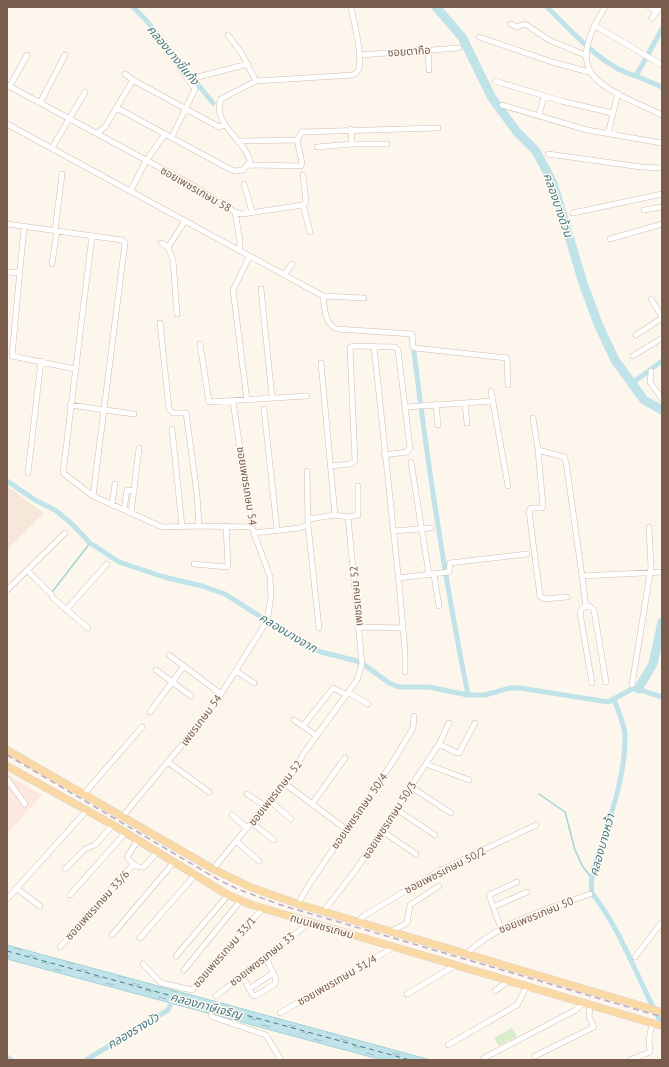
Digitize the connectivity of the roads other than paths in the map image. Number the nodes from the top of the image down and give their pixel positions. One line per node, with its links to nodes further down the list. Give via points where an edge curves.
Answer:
1 (351, 7): 14 (street)
2 (605, 7): 7 (street)
3 (650, 7): 4 (street)
4 (658, 9): 5 (street)
5 (652, 18)
6 (511, 24): 15 (street, via 517,27 524,24 549,40)
7 (594, 25): 15 (street); 17 (street)
8 (228, 35): 16 (street)
9 (479, 37): 20 (street)
10 (459, 48): 11 (street, ซอยตากือ)
11 (428, 50): 14 (street, ซอยตากือ); 19 (street)
12 (27, 55): 26 (street)
13 (65, 55): 30 (street)
14 (359, 55): 24 (street, via 359,69 353,75)
15 (585, 55): 20 (street)
16 (248, 64): 22 (street); 24 (street)
17 (662, 64)
18 (178, 67): 33 (street, via 196,89)
19 (429, 70)
20 (589, 72): 28 (street)
21 (125, 74): 23 (street)
22 (198, 77)
23 (133, 80): 32 (street); 33 (street)
24 (256, 81): 39 (street, via 221,99 220,113)
25 (495, 81): 29 (street)
26 (8, 86): 30 (street, ซอยเพชรเกษม 58)
27 (85, 92): 37 (street)
28 (618, 93): 34 (street); 36 (street)
29 (544, 96): 34 (street); 35 (street)
30 (40, 103): 37 (street, ซอยเพชรเกษม 58)
31 (502, 104): 35 (street)
32 (116, 108): 42 (street, via 105,127); 43 (street)
33 (187, 108): 39 (street, via 220,127); 45 (street)
34 (612, 113): 44 (street)
35 (539, 115): 44 (street, via 574,127)
36 (662, 115)
37 (69, 120): 42 (street, ซอยเพชรเกษม 58); 52 (street)
38 (7, 124): 52 (street)
39 (224, 125): 47 (street)
40 (438, 128): 41 (street)
41 (351, 129): 46 (street, via 302,132); 48 (street)
42 (97, 134): 54 (street, ซอยเพชรเกษม 58)
43 (165, 134): 45 (street); 54 (street)
44 (608, 134): 50 (street)
45 (172, 137): 55 (street, via 234,171 243,170)
46 (297, 140): 47 (street); 55 (street, via 301,166)
47 (238, 141): 55 (street, via 249,159)
48 (352, 144): 49 (street); 51 (street)
49 (387, 144)
50 (662, 144)
51 (317, 147)
52 (52, 148): 60 (street)
53 (548, 154): 56 (street)
54 (146, 161): 60 (street); 65 (street, ซอยเพชรเกษม 58, via 194,186)
55 (248, 165)
56 (662, 168)
57 (62, 174): 72 (street)
58 (303, 175): 62 (street, via 306,202)
59 (244, 184): 66 (street)
60 (131, 190): 68 (street)
61 (662, 194): 67 (street)
62 (303, 205): 66 (street, ซอยเพชรเกษม 58); 73 (street)
63 (662, 207): 64 (street)
64 (644, 210)
65 (235, 212): 66 (street, ซอยเพชรเกษม 58); 78 (street, via 240,241)
66 (252, 212)
67 (573, 213)
68 (185, 221): 77 (street); 78 (street)
69 (7, 224): 71 (street)
70 (662, 224): 75 (street)
71 (24, 227): 72 (street); 83 (street)
72 (56, 231): 74 (street); 80 (street)
73 (310, 232)
74 (92, 236): 100 (street); 114 (street, via 122,240 125,243)
75 (610, 239)
76 (161, 243): 77 (street)
77 (168, 247): 89 (street, via 173,260)
78 (239, 251): 79 (street)
79 (249, 256): 84 (street); 107 (street, via 233,290)
80 (52, 264)
81 (292, 264): 84 (street)
82 (7, 272): 83 (street)
83 (19, 273): 96 (street)
84 (284, 275): 86 (street)
85 (261, 289): 105 (street)
86 (324, 296): 87 (street); 102 (street, via 328,321 337,329 412,334 415,348 507,358)
87 (364, 298)
88 (651, 299): 90 (street)
89 (177, 314)
90 (662, 318): 92 (street)
91 (160, 323): 140 (street, via 169,409 173,413 186,413)
92 (636, 335)
93 (662, 338): 97 (street)
94 (200, 344): 109 (street, via 210,402)
95 (374, 346): 113 (street, via 397,348); 123 (street); 125 (street, via 350,348 355,461)
96 (10, 355): 98 (street)
97 (633, 356)
98 (41, 362): 100 (street); 127 (street)
99 (320, 363): 125 (street)
100 (75, 369): 112 (street)
101 (651, 371): 106 (street, via 650,382)
102 (508, 385)
103 (491, 391): 108 (street)
104 (307, 396): 105 (street)
105 (272, 397): 107 (street)
106 (662, 399)
107 (246, 400): 109 (street)
108 (492, 401): 110 (street); 130 (street)
109 (233, 402): 143 (street, ซอยเพชรเกษม 54)
110 (465, 403): 111 (street); 118 (street)
111 (436, 404): 113 (street); 119 (street)
112 (70, 405): 114 (street); 132 (street, via 62,474)
113 (406, 407): 123 (street, via 410,450)
114 (105, 409): 116 (street); 132 (street)
115 (264, 409): 147 (street)
116 (134, 414)
117 (533, 418): 122 (street)
118 (466, 423)
119 (438, 425)
120 (172, 429): 139 (street)
121 (139, 448): 131 (street)
122 (538, 450): 158 (street, via 564,457 566,462); 161 (street, via 543,506 531,508 528,512 540,596 544,599)
123 (384, 455): 148 (street)
124 (411, 462): 146 (street)
125 (330, 466): 136 (street)
126 (307, 471): 138 (street)
127 (28, 473)
128 (115, 484): 133 (street)
129 (358, 486): 137 (street, via 359,513)
130 (508, 486)
131 (134, 491): 134 (street, via 127,487); 135 (street)
132 (93, 496): 133 (street)
133 (112, 505): 134 (street)
134 (124, 510): 135 (street)
135 (132, 513): 139 (street, via 162,527)
136 (335, 515): 137 (street); 138 (street)
137 (348, 517): 166 (street, เพชรเกษม 52)
138 (309, 519): 142 (street)
139 (182, 526): 140 (street)
140 (199, 526): 141 (street)
141 (226, 526): 143 (street); 153 (street, via 228,565 226,567)
142 (308, 526): 147 (street); 168 (street)
143 (252, 527): 150 (street, ซอยเพชรเกษม 54)
144 (649, 527): 155 (street)
145 (431, 528): 146 (street)
146 (421, 529): 148 (street); 157 (street)
147 (277, 530): 150 (street)
148 (393, 531): 159 (street)
149 (65, 533): 154 (street)
150 (254, 533): 165 (street, ซอยเพชรเกษม 54, via 270,577)
151 (527, 554): 157 (street, via 450,563 450,572)
152 (107, 564): 164 (street)
153 (194, 564)
154 (28, 571): 160 (street); 164 (street)
155 (650, 571): 156 (street); 158 (street); 180 (street)
156 (662, 572)
157 (432, 575): 159 (street); 162 (street)
158 (582, 576): 163 (street)
159 (398, 578): 169 (street)
160 (7, 590)
161 (567, 597)
162 (439, 606)
163 (586, 607): 177 (street, via 591,606 594,610); 179 (street, via 580,609 580,613)
164 (66, 610): 167 (street)
165 (268, 616): 173 (street, เพชรเกษม 54)
166 (359, 627): 169 (street); 175 (street, เพชรเกษม 52)
167 (88, 628)
168 (318, 628)
169 (403, 628): 174 (street)
170 (169, 655): 171 (street)
171 (184, 666): 176 (street); 181 (street)
172 (156, 670): 176 (street)
173 (236, 671): 178 (street); 181 (street, เพชรเกษม 54)
174 (405, 672)
175 (360, 674): 182 (street, ซอยเพชรเกษม 52)
176 (172, 682): 183 (street); 185 (street)
177 (606, 682)
178 (254, 683)
179 (592, 683)
180 (632, 685)
181 (221, 694): 196 (street, เพชรเกษม 54)
182 (348, 694): 184 (street); 190 (street, via 333,688); 192 (street, ซอยเพชรเกษม 52)
183 (191, 696)
184 (368, 704)
185 (150, 712)
186 (414, 716): 220 (street, ซอยเพชรเกษม 50/4, via 413,728)
187 (294, 720): 190 (street)
188 (449, 723): 193 (street, ซอยเพชรเกษม 50/3)
189 (475, 723): 193 (street, via 459,752)
190 (304, 726): 192 (street)
191 (142, 728): 204 (street)
192 (317, 736): 201 (street, ซอยเพชรเกษม 52)
193 (439, 744): 197 (street, ซอยเพชรเกษม 50/3)
194 (7, 750): 204 (main road, ถนนเพชรเกษม)
195 (345, 758): 208 (street)
196 (168, 762): 203 (street); 214 (street, เพชรเกษม 54)
197 (426, 764): 200 (street); 202 (street, ซอยเพชรเกษม 50/3)
198 (7, 766): 211 (main road, ถนนเพชรเกษม)
199 (7, 779): 207 (street)
200 (469, 780)
201 (284, 783): 206 (street, ซอยเพชรเกษม 52); 208 (street)
202 (411, 787): 210 (street, ซอยเพชรเกษม 50/3); 212 (street)
203 (209, 792)
204 (84, 794): 214 (main road, ถนนเพชรเกษม)
205 (247, 794): 209 (street)
206 (269, 800): 209 (street, ซอยเพชรเกษม 52); 215 (street)
207 (25, 804)
208 (312, 804): 220 (street)
209 (265, 806): 216 (street, ซอยเพชรเกษม 52)
210 (396, 809): 221 (street, ซอยเพชรเกษม 50/3); 223 (street)
211 (87, 810): 217 (main road, ถนนเพชรเกษม); 237 (street)
212 (451, 813)
213 (232, 815): 219 (street)
214 (122, 817): 233 (main road, ถนนเพชรเกษม)
215 (291, 819)
216 (252, 823): 219 (street, ซอยเพชรเกษม 52); 225 (street)
217 (112, 825): 222 (main road, ถนนเพชรเกษม); 232 (street, via 94,845 85,849)
218 (536, 825): 249 (street, ซอยเพชรเกษม 50/2, via 439,871)
219 (247, 828): 226 (street, ซอยเพชรเกษม 52)
220 (347, 830): 244 (street, ซอยเพชรเกษม 50/4)
221 (382, 831): 228 (street); 248 (street, ซอยเพชรเกษม 50/3, via 356,871)
222 (126, 832): 224 (main road, ถนนเพชรเกษม); 240 (street)
223 (435, 835)
224 (138, 840): 227 (main road, ถนนเพชรเกษม); 231 (street, via 127,857)
225 (274, 840)
226 (236, 841): 229 (street); 233 (street, ซอยเพชรเกษม 52)
227 (157, 852): 230 (main road, ถนนเพชรเกษม); 231 (street, via 144,867)
228 (416, 854)
229 (259, 861)
230 (174, 862): 234 (main road, ถนนเพชรเกษม); 254 (street)
231 (134, 864): 256 (street, ซอยเพชรเกษม 33/6)
232 (66, 869)
233 (213, 870): 244 (main road, ถนนเพชรเกษม, via 250,887)
234 (195, 875): 241 (main road, ถนนเพชรเกษม); 255 (street)
235 (517, 882): 246 (street, via 489,895)
236 (439, 886): 253 (street, via 410,905 407,923)
237 (16, 888): 242 (street); 245 (street)
238 (527, 892): 246 (street)
239 (590, 894): 252 (street, ซอยเพชรเกษม 50)
240 (70, 895)
241 (228, 895): 243 (main road, ถนนเพชรเกษม); 259 (street)
242 (7, 899)
243 (240, 900): 247 (main road, ถนนเพชรเกษม); 266 (street)
244 (298, 904): 248 (main road, ถนนเพชรเกษม)
245 (40, 906)
246 (493, 907): 252 (street)
247 (262, 909): 251 (main road, ถนนเพชรเกษม); 263 (street, ซอยเพชรเกษม 33/1, via 192,990 161,983)
248 (323, 912): 249 (main road, ถนนเพชรเกษม)
249 (357, 922): 253 (main road, ถนนเพชรเกษม)
250 (662, 922): 261 (street)
251 (309, 923): 257 (main road, ถนนเพชรเกษม); 260 (street, ซอยเพชรเกษม 33)
252 (501, 928): 258 (street, ซอยเพชรเกษม 50)
253 (390, 932): 258 (main road, ถนนเพชรเกษม)
254 (112, 935)
255 (140, 938)
256 (60, 947)
257 (394, 947): 265 (main road, ถนนเพชรเกษม); 279 (street, ซอยเพชรเกษม 31/4)
258 (466, 954): 262 (main road, ถนนเพชรเกษม)
259 (176, 956)
260 (265, 956): 268 (street); 269 (street, ซอยเพชรเกษม 33)
261 (635, 957)
262 (482, 959): 264 (main road, ถนนเพชรเกษม); 267 (main road, via 485,970)
263 (143, 964)
264 (500, 964): 270 (main road, via 493,970); 278 (main road, ถนนเพชรเกษม)
265 (456, 965): 267 (main road, ถนนเพชรเกษม); 275 (street)
266 (184, 970)
267 (479, 972): 270 (main road, ถนนเพชรเกษม)
268 (272, 973): 273 (street); 273 (street, via 275,984 257,996 253,995)
269 (242, 975): 273 (street); 276 (street, ซอยเพชรเกษม 33)
270 (495, 977): 271 (main road, ถนนเพชรเกษม)
271 (508, 981): 272 (main road, ถนนเพชรเกษม); 274 (street)
272 (527, 986): 277 (main road, ถนนเพชรเกษม); 283 (street, via 517,1005)
273 (250, 989)
274 (495, 991)
275 (407, 994)
276 (216, 996)
277 (587, 1005): 281 (main road, ถนนเพชรเกษม); 284 (street, via 594,1027); 285 (street)
278 (660, 1011)
279 (280, 1012)
280 (212, 1016): 286 (street, via 263,1033 269,1038)
281 (652, 1023): 282 (main road, ถนนเพชรเกษม); 287 (street, via 649,1040 651,1051)
282 (661, 1026)
283 (448, 1045)
284 (535, 1056)
285 (484, 1058)
286 (281, 1060)
287 (630, 1060)

